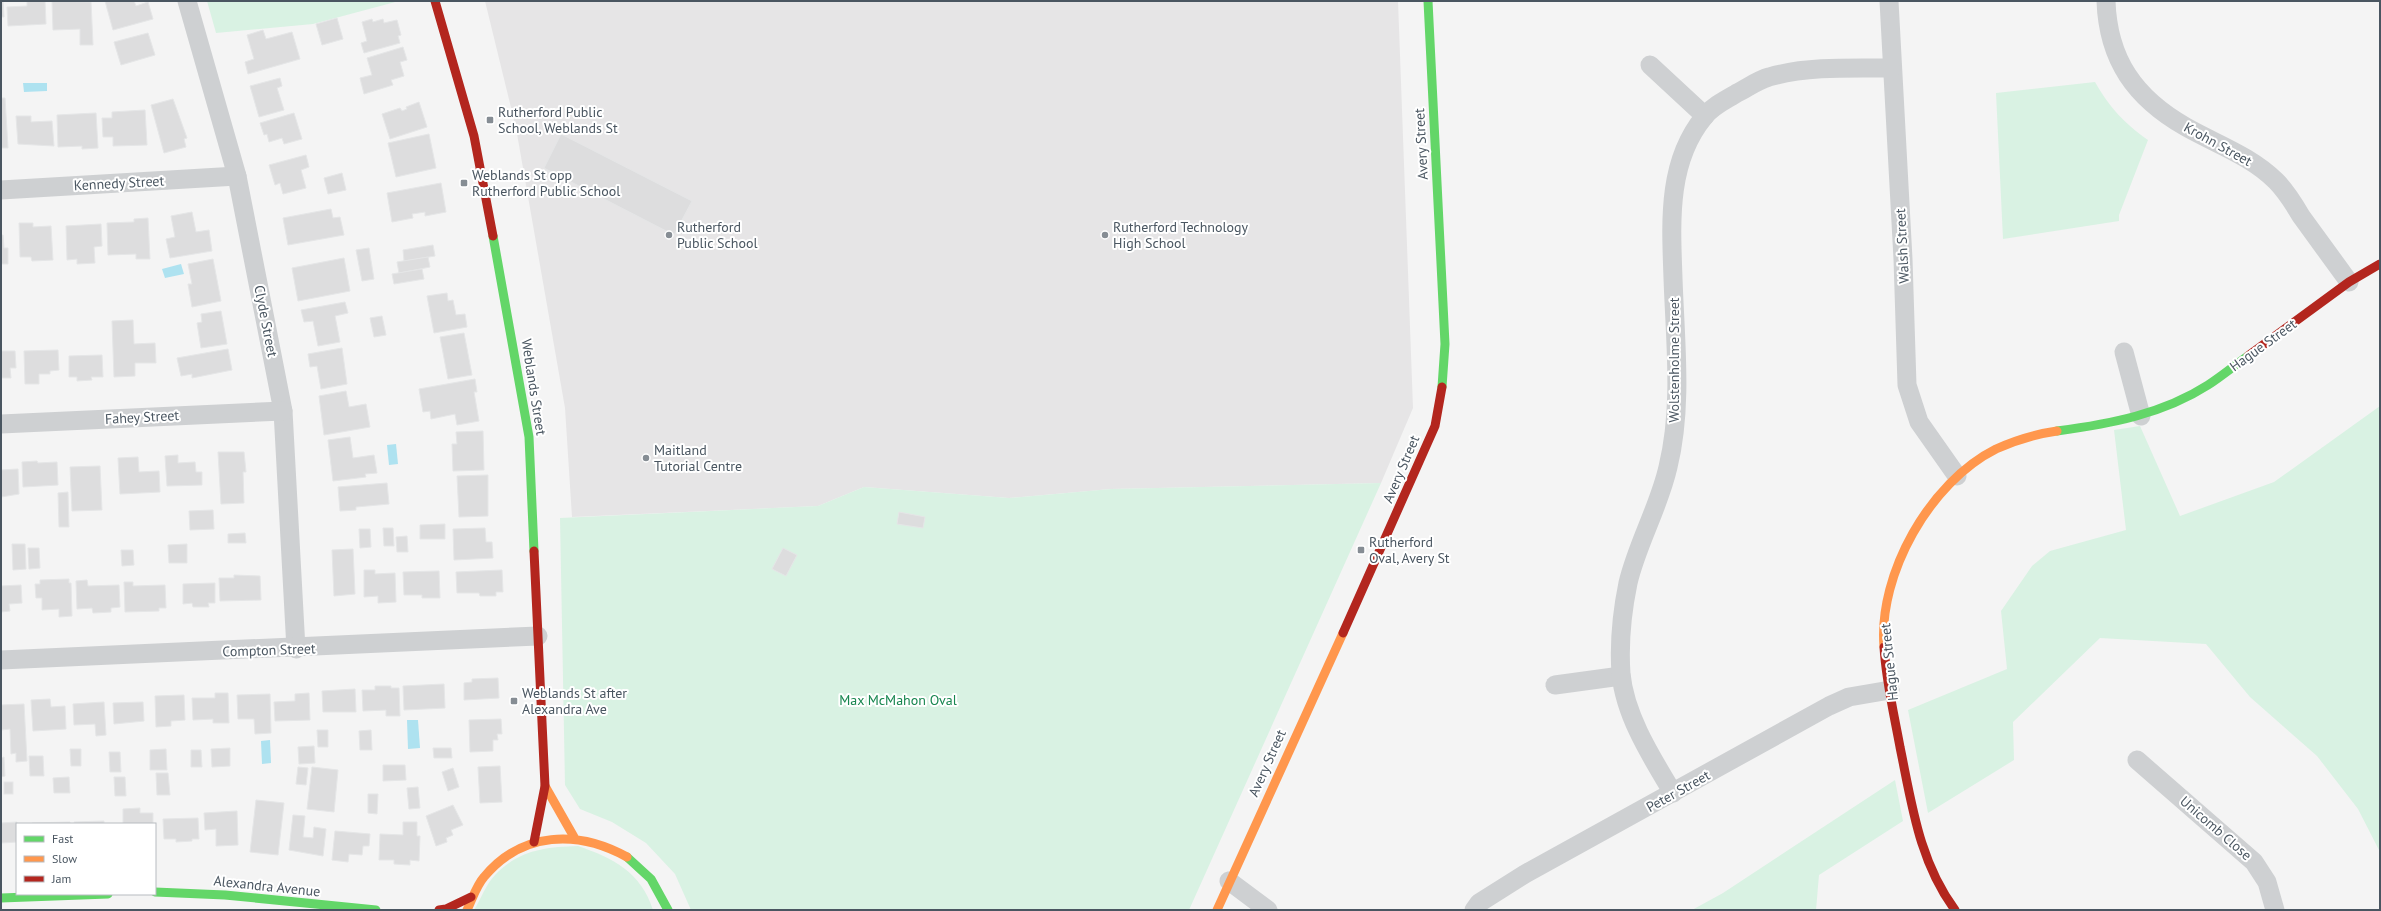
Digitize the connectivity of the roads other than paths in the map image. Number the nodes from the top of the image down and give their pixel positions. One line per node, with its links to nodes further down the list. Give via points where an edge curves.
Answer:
1 (187, 1): 9 (street, Clyde Street)
2 (435, 1): 18 (street, Weblands Street, via 470,117 521,384 529,437 533,492)
3 (1428, 1): 29 (street, Avery Street, via 1445,344 1441,399 1435,426 1408,492)
4 (1889, 1): 7 (street, Walsh Street)
5 (2106, 1): 12 (street, Krohn Street, via 2114,50 2120,65 2144,96 2186,127 2239,154 2276,182)
6 (1650, 65): 8 (street)
7 (1891, 68): 8 (street, Wolstenholme Street, via 1790,72 1767,77 1721,102); 17 (street, Walsh Street, via 1903,259 1906,385 1919,422)
8 (1705, 116): 21 (street, Wolstenholme Street, via 1685,147 1678,170 1671,223 1676,383 1674,436 1659,499 1628,582)
9 (237, 176): 10 (street, Kennedy Street); 14 (street, Clyde Street)
10 (1, 190)
11 (2380, 264): 12 (street, Hague Street)
12 (2349, 282): 15 (street, Hague Street, via 2208,385)
13 (2124, 352): 15 (street)
14 (283, 411): 16 (street, Fahey Street); 19 (street, Clyde Street)
15 (2141, 416): 17 (street, Hague Street, via 2019,440 1992,453)
16 (1, 424)
17 (1958, 476): 23 (street, Hague Street, via 1923,518 1894,570 1884,616)
18 (538, 636): 19 (street, Compton Street); 25 (street, Weblands Street)
19 (296, 649): 20 (street, Compton Street)
20 (1, 660)
21 (1621, 676): 22 (street); 26 (street, Wolstenholme Street, via 1641,736)
22 (1555, 685)
23 (1890, 690): 26 (street, Peter Street, via 1849,697 1828,706); 42 (street, Hague Street, via 1920,841 1930,869 1946,900)
24 (2137, 760): 43 (street, Unicomb Close, via 2254,862 2267,882)
25 (546, 786): 27 (street, Weblands Street); 28 (street, Weblands Street)
26 (1673, 793): 41 (street, Peter Street, via 1525,874 1480,903)
27 (574, 837): 28 (street); 38 (street, via 611,846 628,856 643,868 655,884)
28 (534, 842): 32 (street, via 496,863)
29 (1230, 881): 39 (street, Avery Street); 40 (street)
30 (156, 892): 35 (street, Alexandra Avenue, via 226,895)
31 (100, 895): 34 (street)
32 (471, 897): 36 (street); 37 (street)
33 (1, 898): 34 (street)
34 (26, 904)
35 (376, 910)
36 (439, 910)
37 (467, 910)
38 (668, 910)
39 (1217, 910)
40 (1268, 910)
41 (1474, 910)
42 (1955, 910)
43 (2276, 910)

